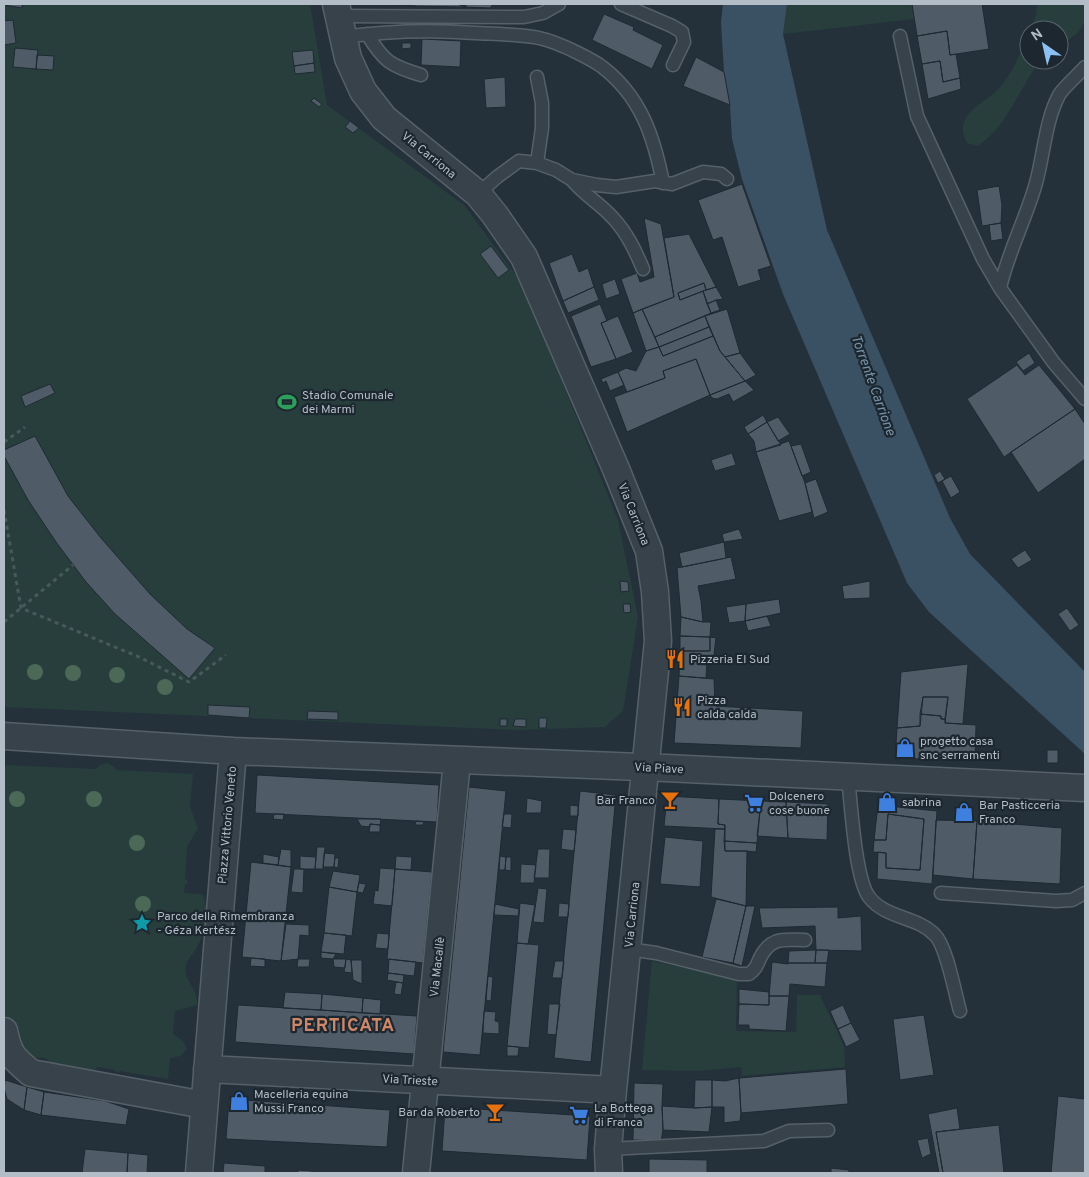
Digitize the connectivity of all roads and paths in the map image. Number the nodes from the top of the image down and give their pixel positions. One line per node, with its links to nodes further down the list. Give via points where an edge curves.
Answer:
1 (559, 4): 3 (lane, via 543,13 524,17)
2 (621, 4): 5 (lane, via 682,32 684,42)
3 (346, 22): 7 (lane, via 387,61); 12 (lane, via 541,38 600,64 626,89 650,130); 13 (street, Via Carriona, via 348,58 363,91 384,118)
4 (900, 36): 15 (lane, via 916,116 967,227)
5 (673, 65)
6 (1085, 67): 15 (lane, via 1060,92 1052,112 1036,184)
7 (421, 75)
8 (537, 77): 9 (lane, via 542,128)
9 (537, 163): 11 (lane); 13 (lane, via 519,161)
10 (727, 179): 12 (lane, via 721,174 703,172 672,184)
11 (572, 180): 12 (lane, via 616,187 655,181); 14 (lane, via 627,234)
12 (664, 183)
13 (478, 194): 27 (street, Via Carriona, via 524,258 649,551 656,592 658,641)
14 (643, 269)
15 (1000, 288): 16 (lane, via 1054,363)
16 (1085, 399)
17 (25, 427): 18 (path)
18 (4, 442)
19 (4, 510): 21 (path)
20 (73, 564): 21 (path)
21 (21, 608): 22 (path); 23 (path, via 139,657 189,682)
22 (4, 622)
23 (226, 655)
24 (4, 736): 25 (street, Piazza Vittorio Veneto)
25 (233, 751): 26 (street, Via Piave); 36 (street, Piazza Vittorio Veneto)
26 (457, 760): 27 (street, Via Piave); 37 (street, Via Macallè)
27 (645, 767): 28 (street, Via Piave); 33 (street, Via Carriona)
28 (848, 776): 29 (street, Via Piave); 34 (lane, via 861,880 868,896 878,906 936,935 946,958)
29 (1085, 788)
30 (1085, 892): 31 (lane, via 1072,900 1056,901)
31 (941, 893)
32 (805, 940): 33 (lane, via 779,940 769,944 756,970 749,974)
33 (628, 949): 38 (street, Via Carriona)
34 (960, 1011)
35 (4, 1031): 39 (street, via 7,1048 31,1073)
36 (208, 1069): 37 (street, Via Trieste); 39 (street, Piazza Vittorio Veneto)
37 (425, 1080): 38 (street, Via Trieste); 43 (street, Via Macallè)
38 (613, 1090): 41 (street, Via Carriona)
39 (204, 1105): 42 (street, Piazza Vittorio Veneto)
40 (828, 1130): 41 (lane, via 788,1131 764,1141)
41 (608, 1161)
42 (198, 1173)
43 (416, 1173)

